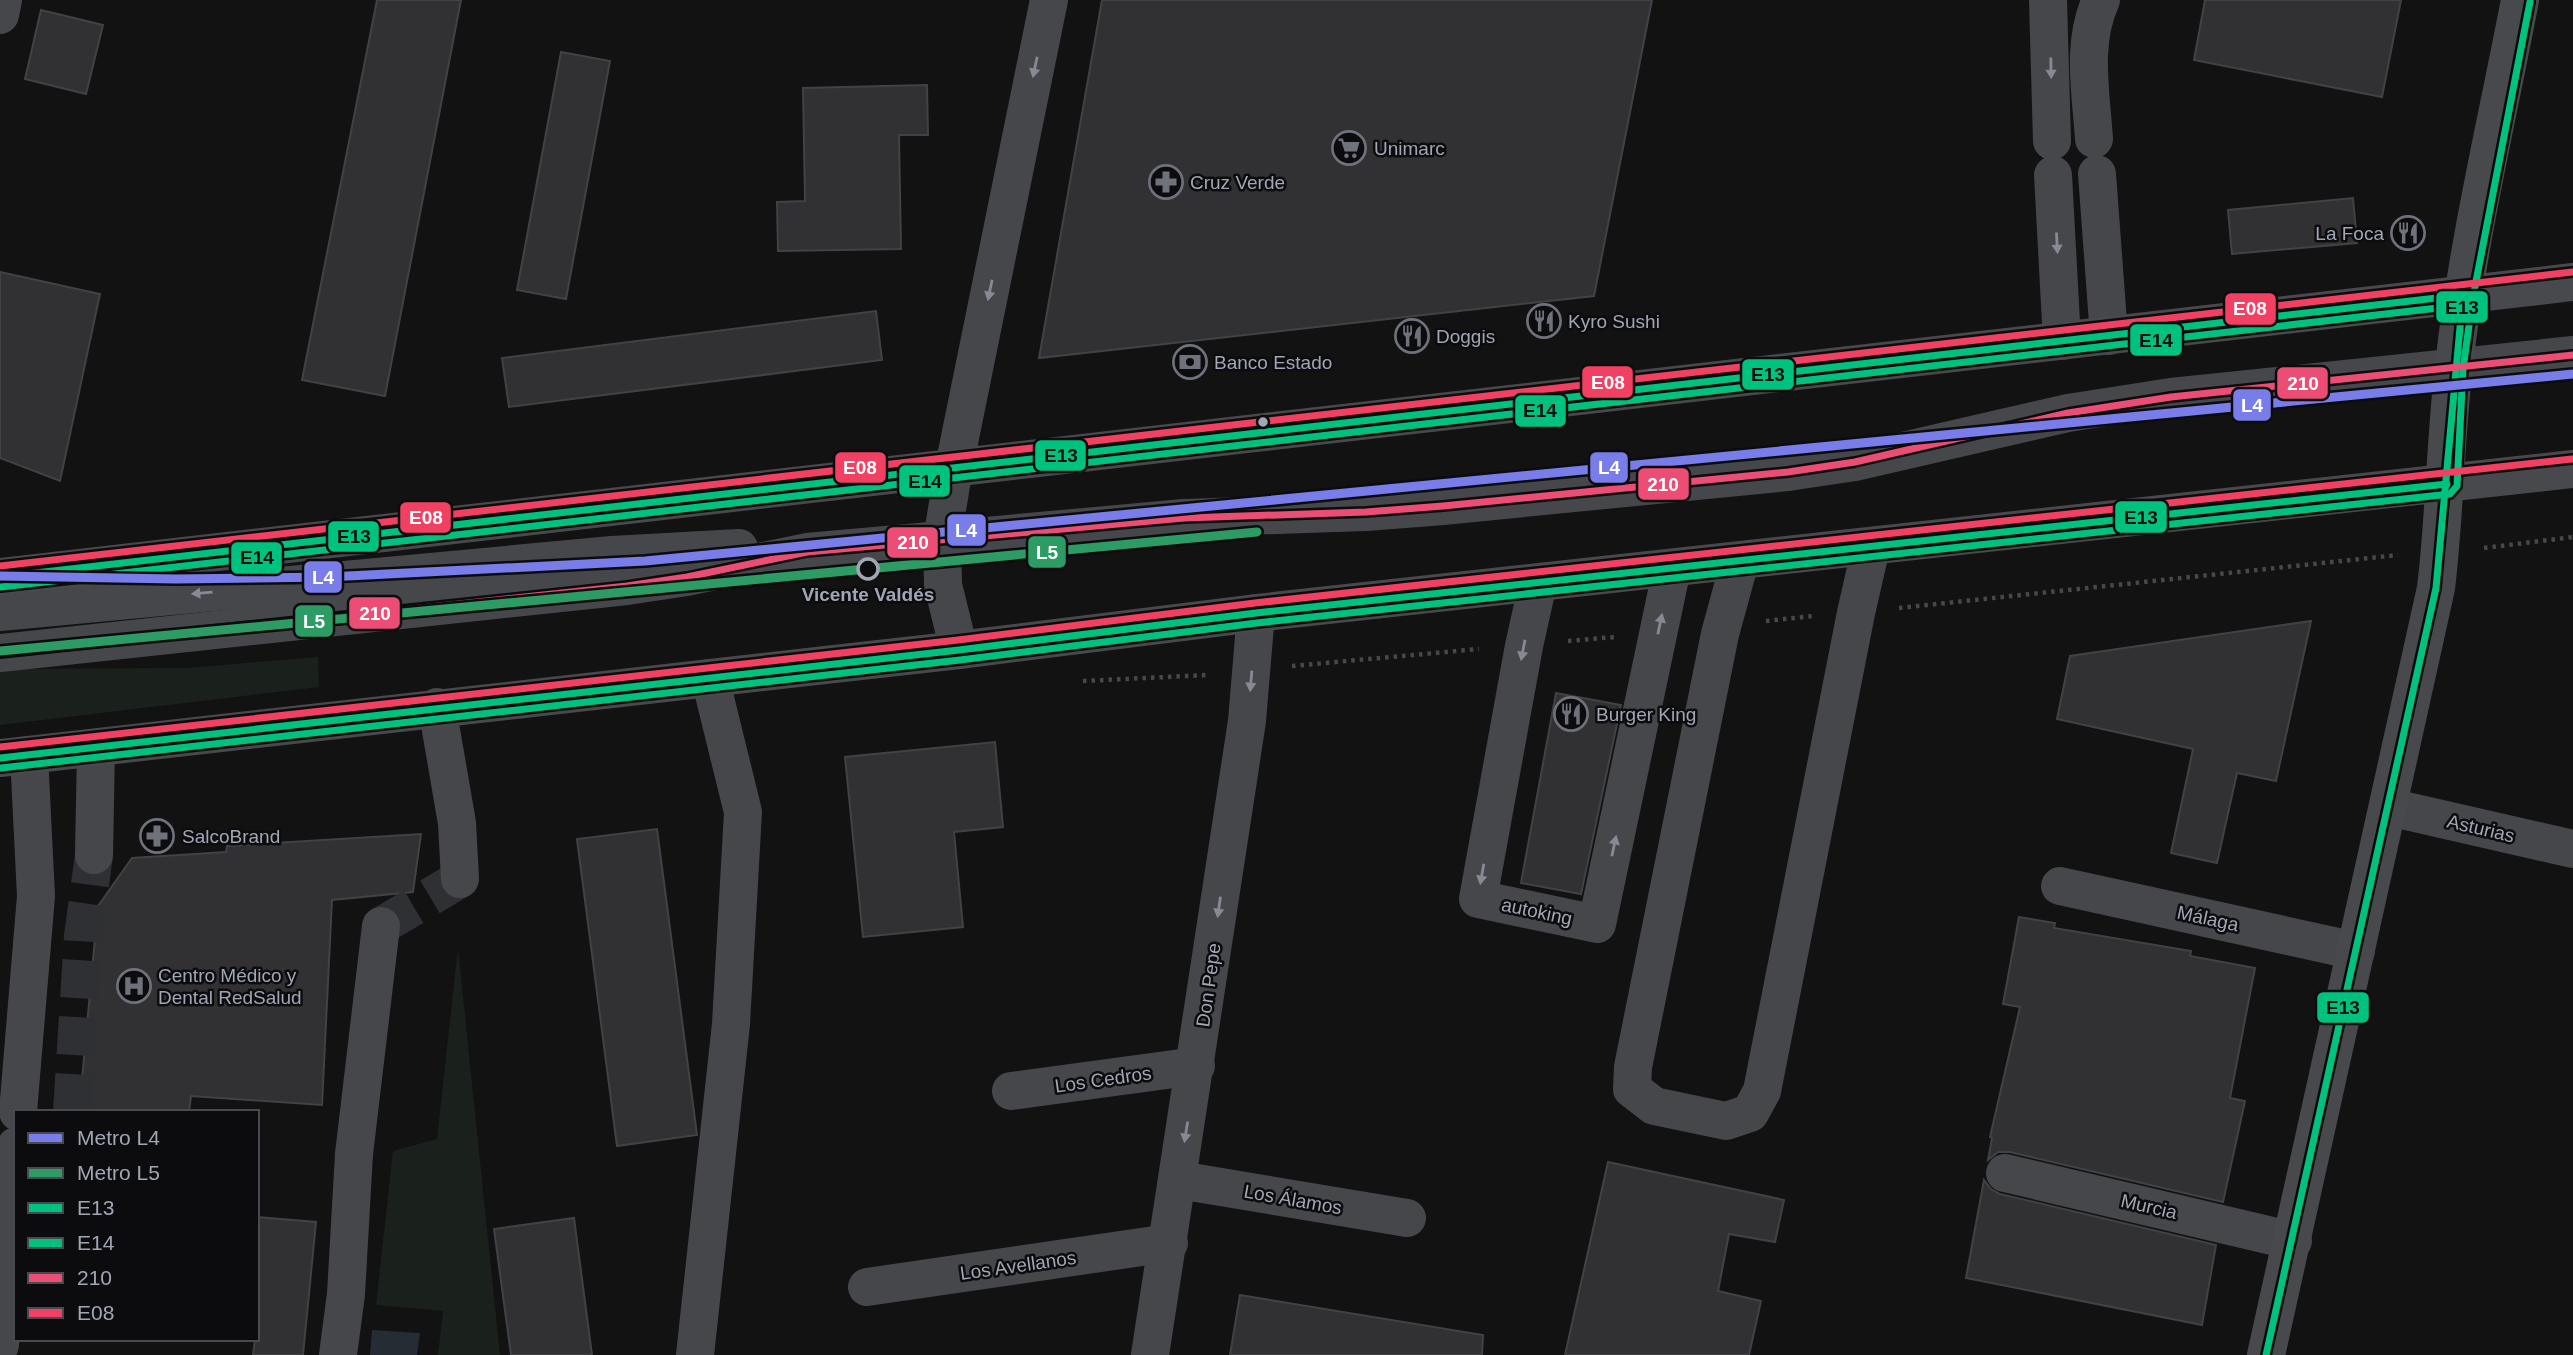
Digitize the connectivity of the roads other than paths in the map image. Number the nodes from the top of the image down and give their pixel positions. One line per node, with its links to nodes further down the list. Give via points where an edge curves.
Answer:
1 (3, 0): 6 (street)
2 (1049, 0): 13 (street, one-way to 13)
3 (2048, 0): 10 (street, one-way to 10)
4 (2101, 0): 9 (street, via 2088,54)
5 (2520, 0): 8 (main road)
6 (0, 15)
7 (2573, 282): 8 (main road)
8 (2463, 295): 9 (main road); 12 (main road)
9 (2109, 336): 10 (main road)
10 (2062, 341): 13 (main road)
11 (2573, 355): 12 (street)
12 (2453, 368): 15 (main road); 16 (street, via 2109,405 1788,472 1430,507 1184,518)
13 (954, 467): 16 (street); 21 (main road)
14 (2573, 469): 15 (main road)
15 (2446, 484): 17 (main road); 31 (main road, via 2436,588)
16 (942, 540): 18 (street); 25 (street, via 943,585)
17 (1871, 547): 19 (main road); 19 (street, via 1762,1091 1750,1113 1726,1121 1654,1106 1632,1089 1720,634)
18 (807, 551): 23 (street, one-way to 23, via 739,548 637,553); 26 (street, via 626,586)
19 (1740, 561): 20 (main road)
20 (1672, 568): 22 (main road); 22 (street, autoking, one-way to 20, via 1478,899 1597,924)
21 (0, 577)
22 (1538, 583): 24 (main road)
23 (0, 612)
24 (1256, 613): 25 (main road); 38 (street, Don Pepe, one-way to 38, via 1247,721)
25 (959, 650): 27 (main road)
26 (0, 653)
27 (710, 678): 28 (main road); 50 (street, via 743,812 732,1024)
28 (437, 707): 29 (main road); 34 (street, via 457,823)
29 (96, 748): 30 (main road); 33 (street)
30 (14, 757): 40 (street, via 36,897)
31 (2389, 807): 32 (street, Asturias); 37 (main road)
32 (2573, 849)
33 (94, 855)
34 (460, 879)
35 (2060, 886): 37 (street, Málaga)
36 (381, 926): 49 (street, via 354,1154)
37 (2356, 951): 45 (main road)
38 (1196, 1066): 39 (street, Los Cedros); 43 (street, Don Pepe, one-way to 43)
39 (1011, 1091)
40 (19, 1110)
41 (14, 1171): 48 (street)
42 (2005, 1173): 45 (street, Murcia)
43 (1179, 1180): 44 (street, Los Álamos); 46 (street, Don Pepe)
44 (1407, 1218)
45 (2292, 1241): 52 (main road)
46 (1169, 1243): 47 (street, Los Avellanos); 51 (street, Don Pepe)
47 (867, 1287)
48 (0, 1345)
49 (338, 1355)
50 (695, 1355)
51 (1150, 1355)
52 (2266, 1355)

